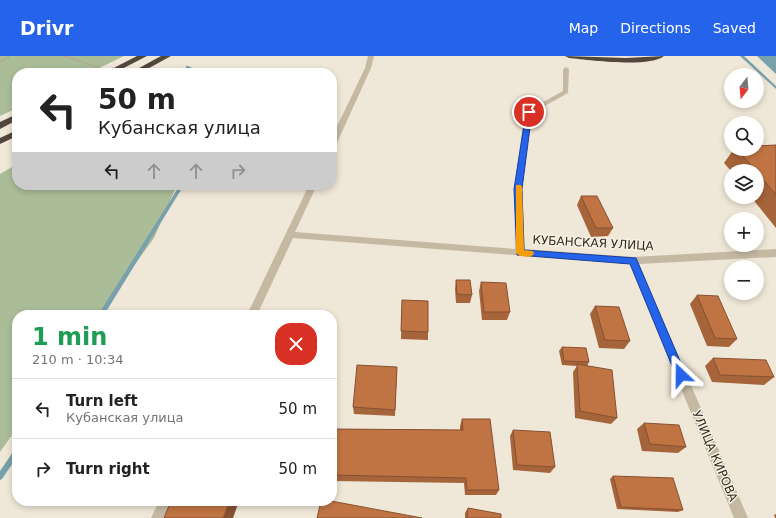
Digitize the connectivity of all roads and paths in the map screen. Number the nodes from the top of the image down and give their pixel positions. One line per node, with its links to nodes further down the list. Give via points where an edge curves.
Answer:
1 (10, 56): 8 (path)
2 (64, 56): 9 (path)
3 (143, 56): 10 (highway)
4 (167, 56): 11 (highway)
5 (569, 56): 6 (highway, via 641,61)
6 (660, 56)
7 (371, 57): 15 (street)
8 (0, 62)
9 (98, 68)
10 (118, 68)
11 (144, 68)
12 (566, 69): 20 (street, via 566,92 529,112 518,189)
13 (12, 120): 14 (highway)
14 (0, 126)
15 (337, 133)
16 (12, 135): 17 (highway)
17 (0, 141)
18 (311, 190): 19 (street)
19 (290, 235): 20 (street, КУБАНСКАЯ УЛИЦА); 23 (street)
20 (520, 253): 22 (street, КУБАНСКАЯ УЛИЦА)
21 (776, 254): 22 (street, КУБАНСКАЯ УЛИЦА)
22 (633, 261): 26 (street, УЛИЦА КИРОВА)
23 (254, 310)
24 (164, 506): 25 (street)
25 (158, 518)
26 (741, 518)

